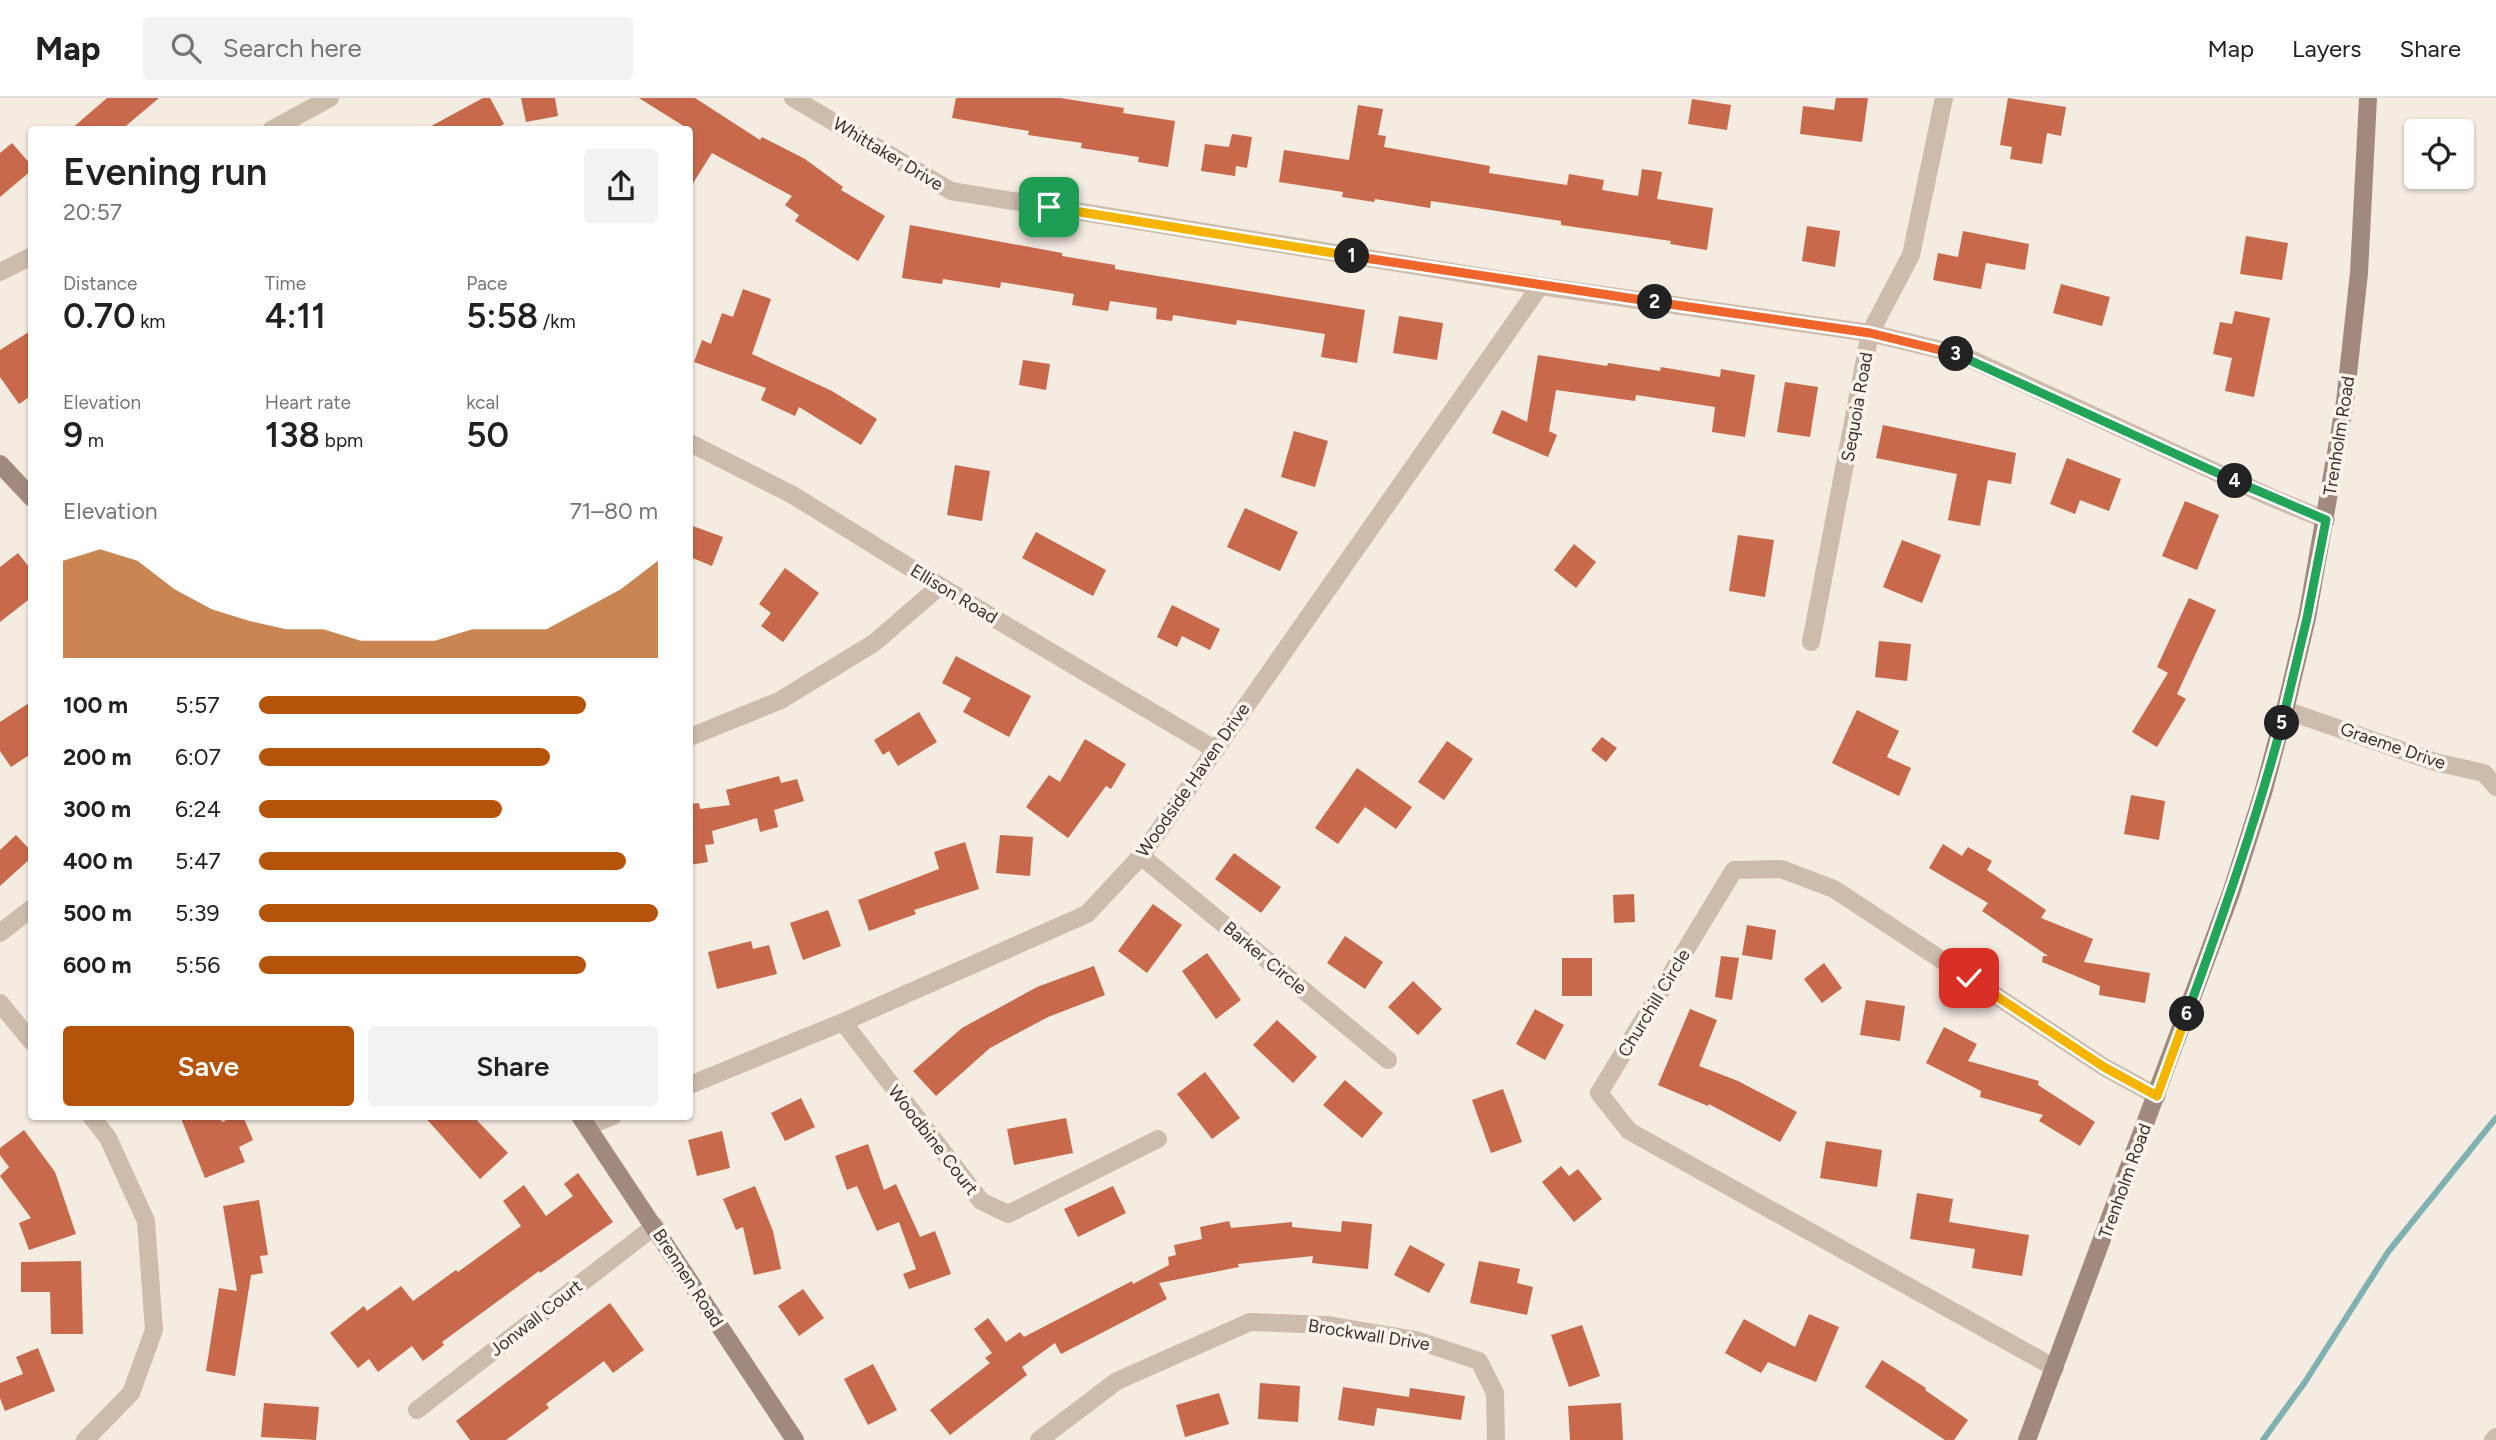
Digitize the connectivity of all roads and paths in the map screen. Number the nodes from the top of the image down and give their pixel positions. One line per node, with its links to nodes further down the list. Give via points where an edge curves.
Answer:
1 (330, 98): 5 (street)
2 (793, 98): 8 (street, Whittaker Drive, via 951,191)
3 (1944, 98): 9 (street, Sequoia Road, via 1910,255)
4 (2368, 98): 13 (main road, Trenholm Road, via 2354,337)
5 (278, 126)
6 (28, 258): 7 (street)
7 (0, 272)
8 (1540, 286): 9 (street, Whittaker Drive); 18 (street, Woodside Haven Drive)
9 (1870, 333): 13 (street, Whittaker Drive, via 1962,355); 15 (street, Sequoia Road)
10 (693, 445): 14 (street, Ellison Road, via 791,494)
11 (0, 464): 12 (main road)
12 (28, 494)
13 (2326, 520): 16 (main road, Trenholm Road)
14 (940, 586): 17 (street, via 874,643 779,701); 18 (street, Ellison Road)
15 (1811, 642)
16 (2285, 710): 19 (street, Graeme Drive, via 2435,762); 29 (main road, Trenholm Road, via 2231,893)
17 (693, 736)
18 (1216, 750): 21 (street, Woodside Haven Drive)
19 (2490, 774): 20 (street, Graeme Drive)
20 (2496, 787)
21 (1141, 856): 25 (street, Woodside Haven Drive, via 1087,914); 27 (street, Barker Circle)
22 (28, 911): 23 (street)
23 (0, 933)
24 (0, 1003): 26 (street)
25 (843, 1022): 28 (street, Woodside Haven Drive); 32 (street, Woodbine Court, via 981,1201 1008,1214)
26 (28, 1037)
27 (1388, 1060)
28 (693, 1084)
29 (2157, 1096): 34 (main road, Trenholm Road); 34 (street, Churchill Circle, via 2104,1067 1834,889 1781,869 1734,870 1599,1093 1629,1131)
30 (94, 1120): 36 (street, via 108,1138 146,1221 154,1330 131,1393)
31 (585, 1121): 33 (main road, Brennen Road)
32 (1158, 1139)
33 (655, 1226): 35 (street, Jonwall Court); 37 (main road, Brennen Road)
34 (2055, 1368): 40 (main road, Trenholm Road)
35 (417, 1410)
36 (85, 1440)
37 (795, 1440)
38 (1039, 1440): 39 (street, Brockwall Drive, via 1117,1381 1250,1322 1341,1327 1416,1340 1479,1361 1495,1392)
39 (1496, 1440)
40 (2027, 1440)

